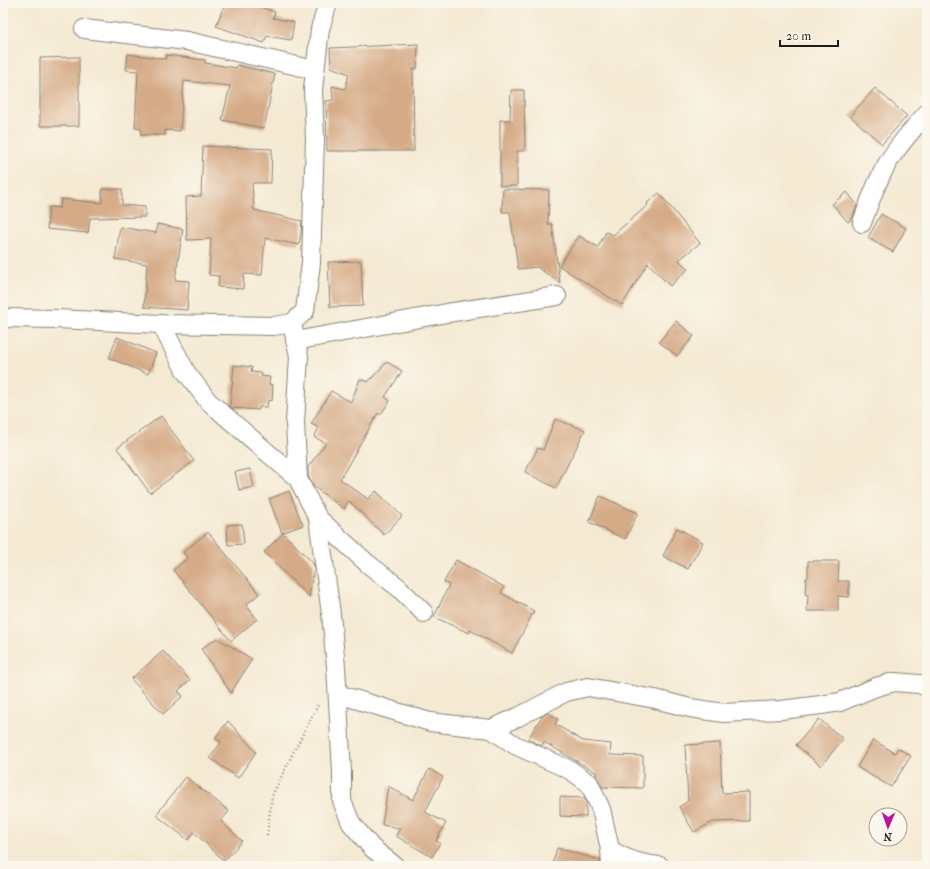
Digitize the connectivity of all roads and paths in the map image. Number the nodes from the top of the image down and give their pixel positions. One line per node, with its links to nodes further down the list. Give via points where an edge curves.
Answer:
1 (328, 3): 3 (street, via 320,29)
2 (84, 29): 3 (street, via 187,41)
3 (315, 70): 8 (street, via 312,89 315,139 311,263 305,311)
4 (927, 113): 5 (street, via 888,163 876,185)
5 (862, 223)
6 (557, 296): 10 (street)
7 (3, 318): 9 (street)
8 (292, 323): 9 (street, via 274,326); 10 (street)
9 (161, 324): 11 (street, via 186,372 208,401)
10 (295, 341): 11 (street, via 299,356 295,423)
11 (298, 480): 12 (street)
12 (318, 518): 13 (street, via 368,564 398,587); 15 (street, via 331,614)
13 (424, 613)
14 (927, 687): 17 (street, via 894,682 840,702 821,706 724,713 588,687 566,692)
15 (338, 694): 17 (street, via 430,722); 20 (street, via 342,801 351,823 372,848)
16 (319, 702): 18 (path, via 272,796)
17 (491, 729): 19 (street, via 515,745 570,770 590,783 601,809)
18 (267, 835)
19 (610, 857): 21 (street, via 618,855 635,862)
20 (395, 866)
21 (660, 866)

